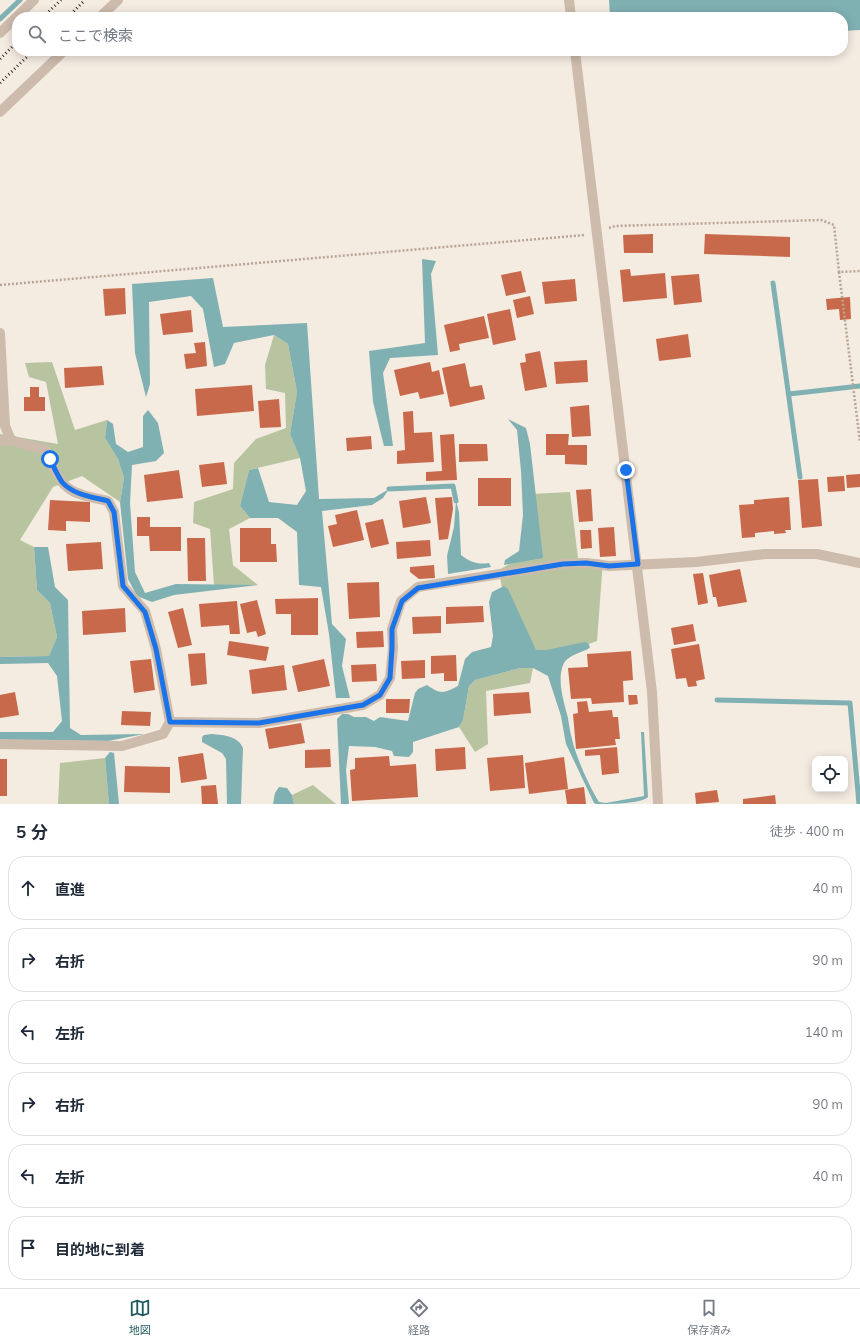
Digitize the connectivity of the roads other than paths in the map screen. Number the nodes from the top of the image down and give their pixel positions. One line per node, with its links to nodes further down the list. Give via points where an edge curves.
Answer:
1 (34, 0): 4 (street)
2 (118, 0): 5 (street)
3 (569, 0): 6 (street)
4 (21, 12)
5 (105, 12)
6 (570, 12)
7 (12, 21): 8 (street)
8 (0, 32)
9 (59, 56): 11 (street)
10 (576, 56): 16 (street)
11 (0, 112)
12 (0, 333): 13 (street, via 5,426)
13 (11, 440): 14 (street); 17 (street, via 45,449 67,488 108,501 114,512 123,586 145,612 156,649)
14 (0, 441)
15 (860, 563): 16 (street, via 817,554 772,554 696,562)
16 (638, 564): 17 (street, via 563,564 418,588 402,601 392,629 390,678 380,695 363,705 259,723); 19 (street, via 652,692)
17 (170, 722): 18 (street, via 163,734 122,746)
18 (0, 744)
19 (658, 804)

